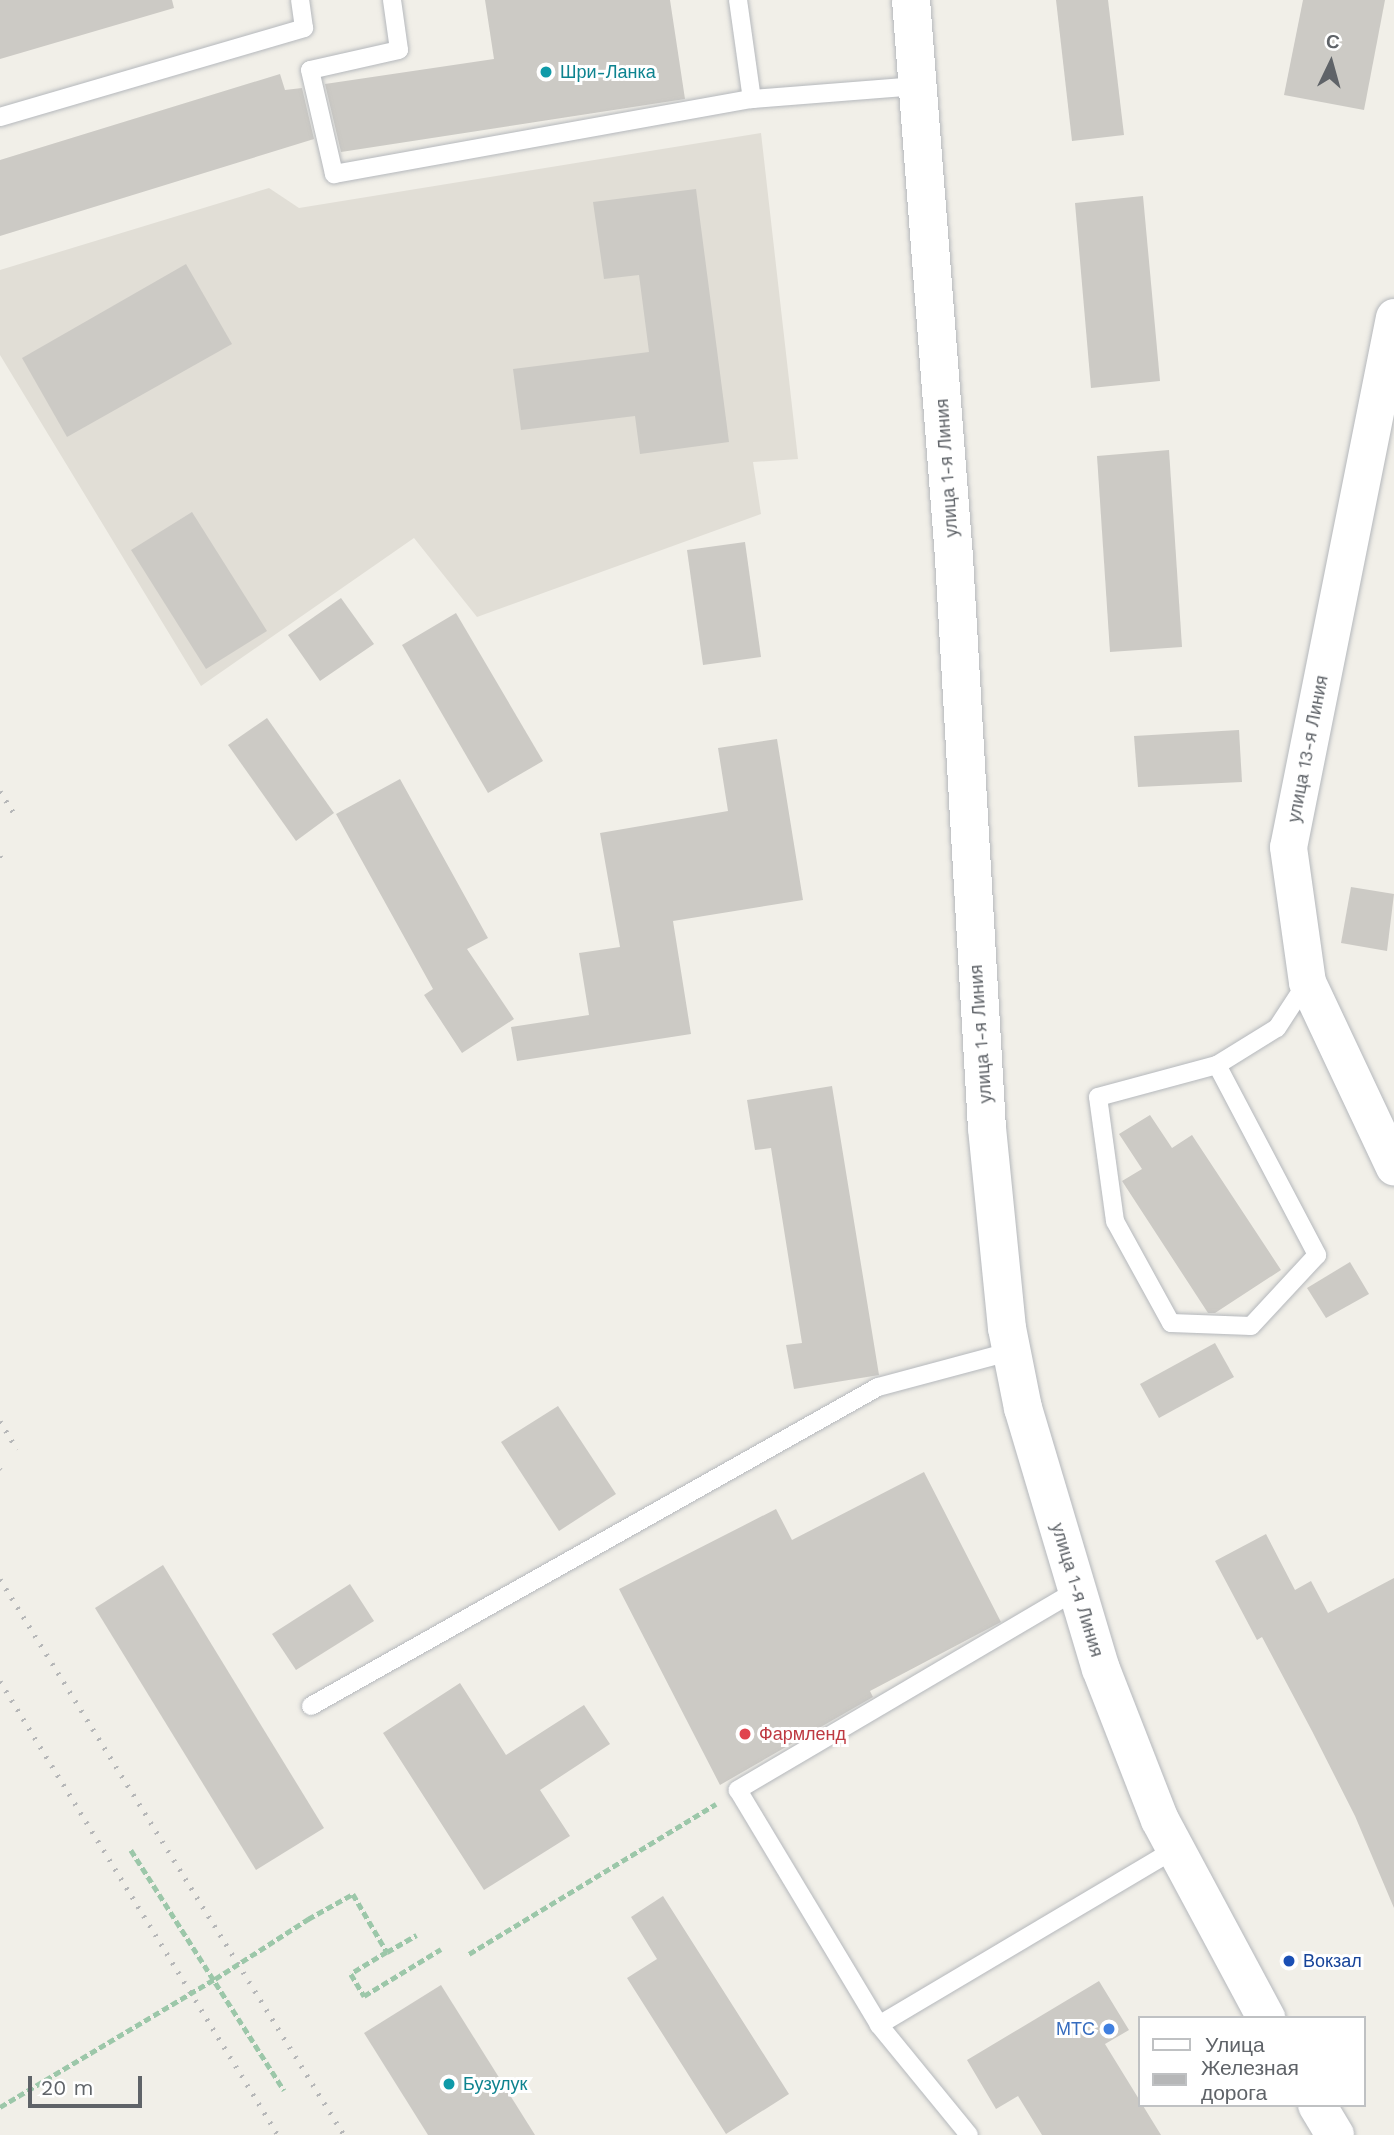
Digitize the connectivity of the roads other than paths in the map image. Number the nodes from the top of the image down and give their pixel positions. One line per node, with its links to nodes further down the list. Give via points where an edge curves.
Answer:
1 (300, 0): 7 (lane, via 304,28)
2 (392, 0): 6 (lane, via 399,50 310,70 334,174)
3 (738, 0): 6 (lane)
4 (911, 0): 5 (main road, улица 1-я Линия)
5 (917, 86): 6 (lane); 12 (main road, улица 1-я Линия, via 954,558 986,1115)
6 (752, 99)
7 (0, 117)
8 (1394, 317): 9 (street, улица 13-я Линия, via 1288,847)
9 (1307, 982): 10 (lane, via 1277,1028); 11 (street, улица 13-я Линия)
10 (1217, 1065): 10 (lane, via 1098,1097 1115,1221 1171,1323 1251,1326 1317,1255)
11 (1394, 1167)
12 (1012, 1351): 13 (main road, улица 1-я Линия, via 1023,1408); 14 (lane, via 878,1387)
13 (1077, 1590): 15 (main road, улица 1-я Линия, via 1101,1669); 17 (lane, via 737,1790)
14 (311, 1706)
15 (1175, 1849): 16 (main road, улица 1-я Линия); 17 (lane)
16 (1265, 2016)
17 (879, 2025): 19 (lane)
18 (1318, 2107): 20 (main road)
19 (969, 2135)
20 (1335, 2135)

